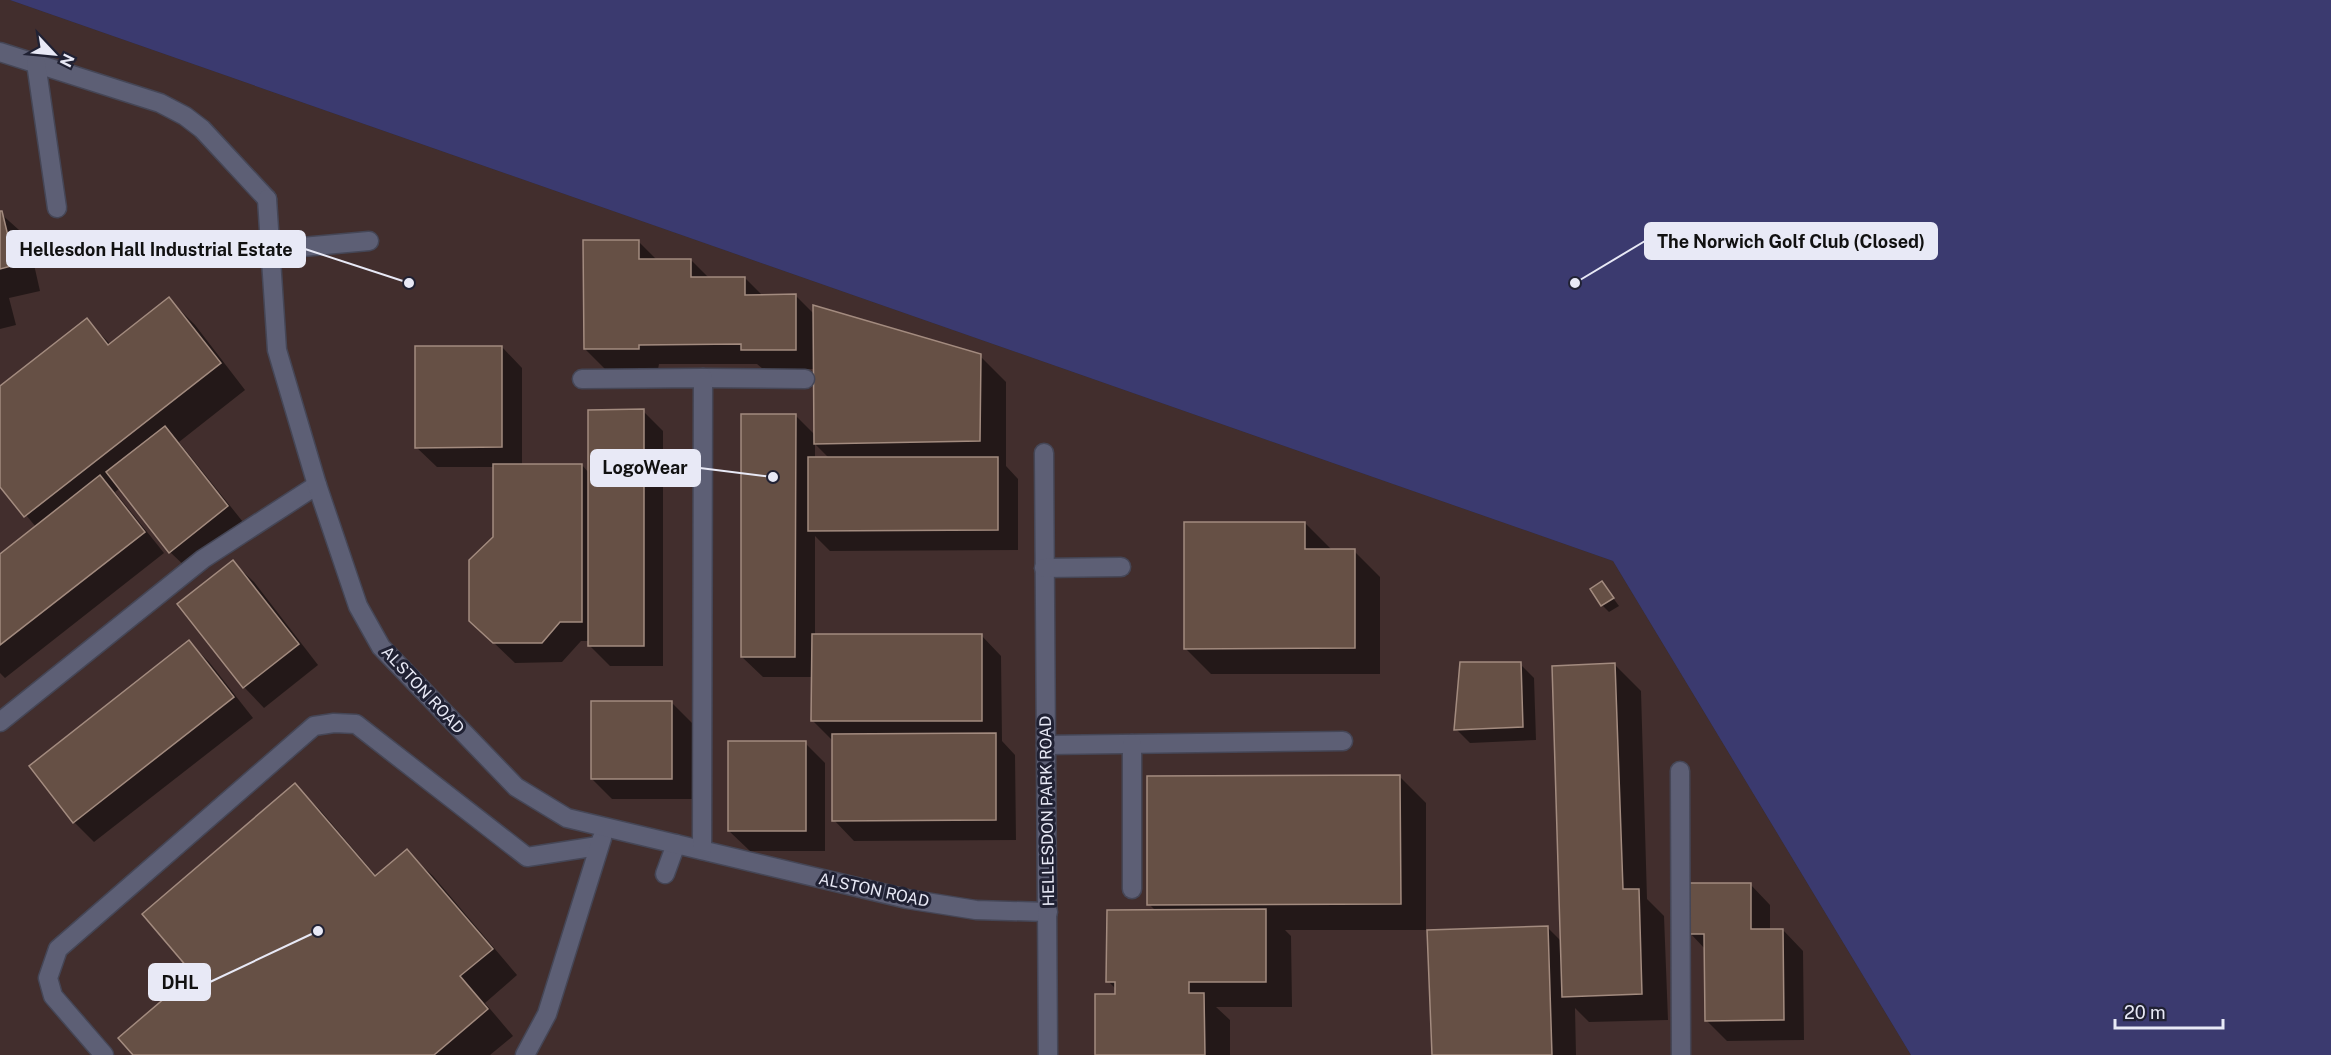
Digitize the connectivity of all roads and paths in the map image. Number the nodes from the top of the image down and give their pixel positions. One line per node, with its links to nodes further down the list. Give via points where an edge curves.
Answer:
1 (0, 52): 2 (street)
2 (36, 63): 3 (street); 5 (street, ALSTON ROAD, via 160,103 202,129 267,199)
3 (57, 208)
4 (369, 241): 5 (street)
5 (269, 250): 10 (street, ALSTON ROAD, via 277,350)
6 (703, 378): 7 (street); 8 (street); 21 (street)
7 (582, 379)
8 (805, 379)
9 (1044, 453): 12 (street, HELLESDON PARK ROAD)
10 (317, 485): 13 (street, via 203,559); 18 (street, ALSTON ROAD, via 358,606 381,647 516,787 567,818)
11 (1121, 567): 12 (street)
12 (1044, 568): 16 (street, HELLESDON PARK ROAD)
13 (0, 722)
14 (1343, 741): 15 (street)
15 (1132, 744): 16 (street); 23 (street)
16 (1046, 745): 24 (street, HELLESDON PARK ROAD)
17 (1680, 771): 28 (street)
18 (606, 828): 19 (street, ALSTON ROAD); 20 (street)
19 (676, 844): 21 (street, ALSTON ROAD); 22 (street)
20 (598, 846): 25 (street, via 527,857 356,724 314,726 58,949 48,978 53,996); 26 (street, via 547,1014)
21 (702, 850): 24 (street, ALSTON ROAD, via 907,899 976,910)
22 (665, 874)
23 (1132, 889)
24 (1048, 912): 27 (street, HELLESDON PARK ROAD)
25 (104, 1055)
26 (525, 1055)
27 (1048, 1055)
28 (1681, 1055)

